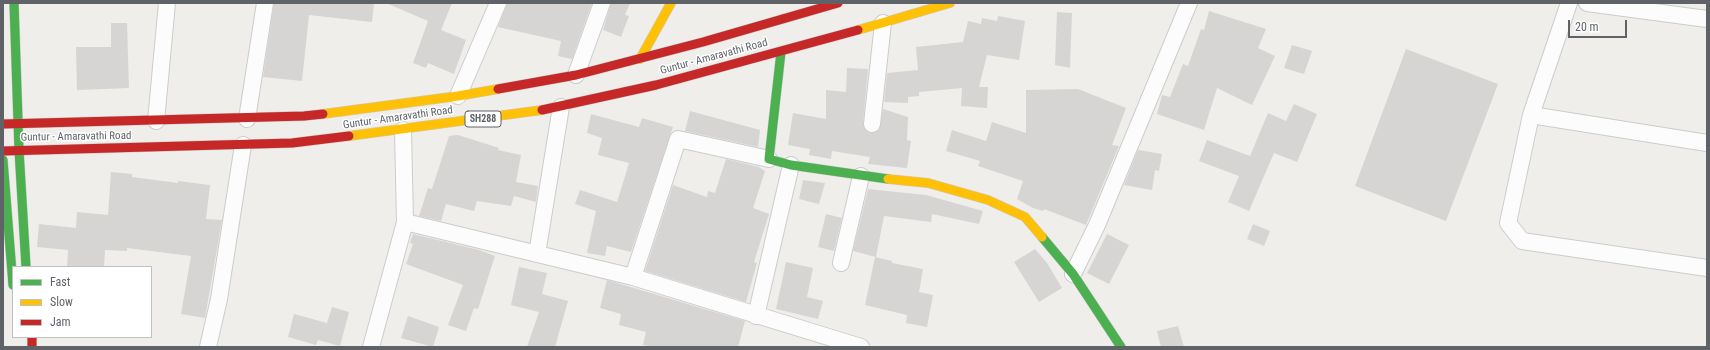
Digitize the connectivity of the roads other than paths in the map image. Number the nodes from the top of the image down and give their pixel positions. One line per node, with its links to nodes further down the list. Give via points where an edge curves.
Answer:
1 (14, 3): 23 (main road)
2 (167, 3): 21 (street)
3 (265, 3): 20 (street)
4 (498, 3): 17 (street)
5 (602, 3): 16 (street)
6 (671, 3): 15 (main road)
7 (950, 3): 13 (main road, Guntur - Amaravathi Road / SH288)
8 (1189, 3): 40 (street, via 1097,225)
9 (1569, 3): 19 (street)
10 (1587, 3): 12 (street)
11 (829, 4): 15 (main road, Guntur - Amaravathi Road / SH288)
12 (1707, 19)
13 (883, 23): 14 (main road, Guntur - Amaravathi Road / SH288); 24 (street)
14 (781, 52): 18 (main road, Guntur - Amaravathi Road / SH288); 30 (main road)
15 (640, 59): 16 (main road, Guntur - Amaravathi Road / SH288)
16 (576, 75): 17 (main road, Guntur - Amaravathi Road / SH288)
17 (458, 96): 20 (main road, Guntur - Amaravathi Road / SH288, via 304,116)
18 (561, 107): 25 (main road, Guntur - Amaravathi Road / SH288); 35 (street)
19 (1531, 115): 26 (street); 38 (street, via 1508,223 1522,241)
20 (247, 119): 21 (main road, Guntur - Amaravathi Road / SH288)
21 (156, 121): 23 (main road, Guntur - Amaravathi Road / SH288)
22 (3, 124): 23 (main road, Guntur - Amaravathi Road / SH288)
23 (18, 124): 28 (main road)
24 (872, 124)
25 (403, 130): 27 (main road, Guntur - Amaravathi Road / SH288, via 292,143); 34 (street)
26 (1707, 143)
27 (243, 145): 28 (main road, Guntur - Amaravathi Road / SH288); 43 (street, via 219,299)
28 (19, 150): 29 (main road, Guntur - Amaravathi Road / SH288); 37 (main road)
29 (3, 151)
30 (769, 159): 32 (main road); 41 (street, via 678,140)
31 (3, 160): 39 (main road)
32 (791, 165): 33 (main road); 42 (street)
33 (861, 176): 36 (street); 40 (main road, via 928,183 988,200 1025,217)
34 (405, 222): 35 (street); 44 (street)
35 (537, 254): 41 (street)
36 (841, 263)
37 (26, 266)
38 (1707, 268)
39 (12, 272)
40 (1073, 274): 46 (main road)
41 (633, 277): 42 (street)
42 (756, 316): 45 (street)
43 (208, 347)
44 (371, 347)
45 (861, 347)
46 (1121, 347)

